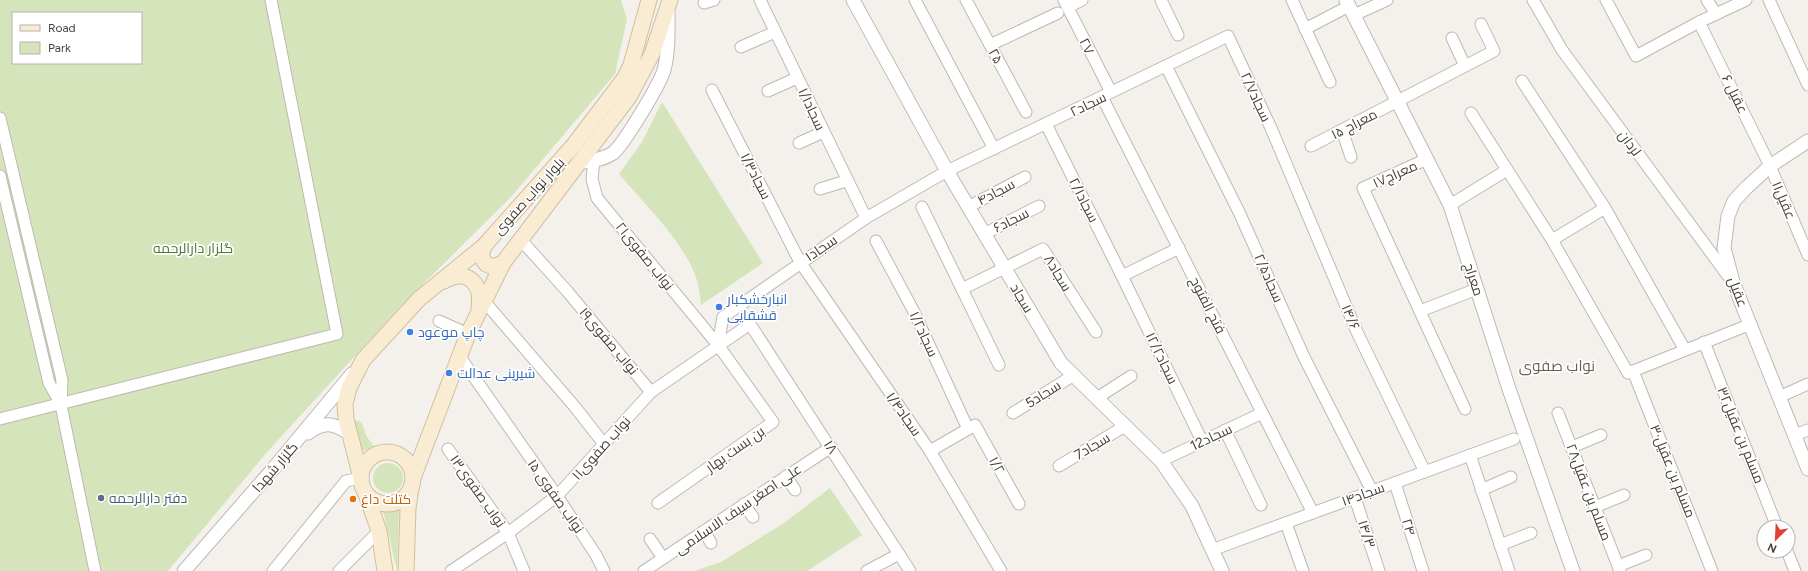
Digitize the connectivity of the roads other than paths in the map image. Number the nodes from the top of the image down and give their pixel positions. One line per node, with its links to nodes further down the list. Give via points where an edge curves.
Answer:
1 (271, 0): 102 (street, via 337,334)
2 (649, 0): 71 (main road, بلوار نواب صفوی, via 631,65 624,79 573,146)
3 (760, 0): 23 (street, ۱/۱سجاد)
4 (854, 0): 56 (street, سجاد)
5 (915, 0): 48 (street)
6 (966, 0): 27 (street, ۲۵)
7 (1082, 0): 17 (street)
8 (1161, 0): 24 (street)
9 (1292, 0): 22 (street)
10 (1387, 0): 18 (street)
11 (1532, 0): 78 (street, لردان, via 1562,50)
12 (1606, 0): 20 (street, via 1636,56)
13 (1707, 0): 19 (street)
14 (1746, 0): 19 (street)
15 (1769, 0): 34 (street)
16 (669, 4): 51 (street, via 664,71 634,126 614,152); 53 (main road, بلوار نواب صفوی, via 652,54 641,77 629,97)
17 (1063, 6): 27 (street); 37 (street, ۲۷)
18 (1350, 7): 22 (street); 38 (street, معراج)
19 (1716, 14): 20 (street)
20 (1699, 22): 54 (street, عقیل ۶)
21 (1481, 24): 30 (street, معراج ۱۵, via 1494,51)
22 (1305, 29): 33 (street)
23 (775, 32): 28 (street); 31 (street, ۱/۱سجاد)
24 (1178, 35)
25 (1228, 36): 29 (street, ۲سجاد); 52 (street, سجاد۲/۷)
26 (1452, 38): 30 (street)
27 (990, 45): 39 (street, ۲۵)
28 (741, 48)
29 (1166, 66): 37 (street, ۲سجاد); 135 (street, ۲/۵سجاد, via 1239,212 1304,357)
30 (1465, 66): 38 (street, معراج ۱۵)
31 (797, 78): 36 (street); 44 (street, ۱/۱سجاد)
32 (1522, 81): 65 (street)
33 (1330, 82)
34 (1808, 85)
35 (712, 90): 74 (street, ۱/۳سجاد)
36 (768, 91)
37 (1106, 94): 42 (street, ۲سجاد); 72 (street, فتح الفتوح)
38 (1398, 102): 43 (street, معراج ۱۵); 50 (street, معراج)
39 (1026, 112)
40 (1471, 113): 55 (street)
41 (0, 118): 102 (street, via 62,380)
42 (1046, 124): 48 (street, ۲سجاد); 77 (street, ۲/۱سجاد)
43 (1342, 130): 47 (street, معراج ۱۵); 49 (street)
44 (823, 132): 45 (street); 59 (street, ۱/۱سجاد)
45 (799, 143)
46 (1808, 143): 54 (street, عقیل)
47 (1311, 146)
48 (994, 149): 56 (street, ۲سجاد)
49 (1351, 157)
50 (1427, 159): 61 (street, معراج); 83 (street, معراج۱۷, via 1363,188)
51 (594, 160): 53 (street); 90 (street, ۲۱نواب صفوی, via 592,179 597,198)
52 (1284, 160): 127 (street, ۱۴/۶, via 1357,332)
53 (578, 163): 68 (main road, بلوار نواب صفوی)
54 (1770, 166): 73 (street, عقیل۱۱); 78 (street, عقیل, via 1734,201 1728,216 1724,248)
55 (1507, 170): 61 (street); 69 (street)
56 (948, 171): 64 (street, سجاد); 66 (street, ۱سجاد)
57 (0, 176): 102 (street, via 49,383)
58 (1025, 177): 64 (street, ۴سجاد)
59 (846, 181): 60 (street); 66 (street, ۱/۱سجاد)
60 (820, 189)
61 (1450, 205): 80 (street, معراج)
62 (1039, 206): 67 (street, ۶سجاد)
63 (922, 207): 79 (street)
64 (968, 207): 67 (street, سجاد)
65 (1605, 208): 69 (street); 91 (street)
66 (866, 218): 74 (street, ۱سجاد)
67 (984, 234): 76 (street, سجاد)
68 (521, 240): 75 (main road, بلوار نواب صفوی); 99 (street, ۱۹نواب صفوی)
69 (1552, 240): 95 (street, via 1628,373)
70 (876, 241): 109 (street, ۱/۲سجاد)
71 (484, 246): 75 (main road, via 481,257 486,264 493,267); 81 (main road, بلوار نواب صفوی)
72 (1179, 248): 77 (street); 104 (street, فتح الفتوح)
73 (1808, 255)
74 (800, 262): 90 (street, ۱سجاد, via 723,317); 121 (street, ۱/۴سجاد)
75 (503, 263): 82 (main road, بلوار نواب صفوی)
76 (1004, 268): 79 (street); 87 (street, ۸سجاد, via 1043,250); 96 (street, سجاد, via 1061,363)
77 (1122, 276): 116 (street, ۱۲/۲سجاد)
78 (1733, 282): 86 (street, عقیل)
79 (962, 289): 94 (street)
80 (1477, 289): 83 (street); 180 (street, معراج, via 1509,389)
81 (419, 299): 82 (main road, via 449,278 461,276 472,281 479,290); 93 (main road, بلوار نواب صفوی)
82 (481, 306): 88 (main road, بلوار نواب صفوی); 117 (street, via 532,356)
83 (1420, 311): 103 (street)
84 (439, 321): 88 (street)
85 (750, 324): 90 (street, ۱۱نواب صفوی); 118 (street, ۱۸)
86 (1750, 324): 89 (street); 100 (street, عقیل)
87 (1096, 332)
88 (468, 334): 92 (main road, بلوار نواب صفوی)
89 (1704, 342): 91 (street); 147 (street, مسلم بن عقیل۳۲)
90 (718, 345): 99 (street, ۱۱نواب صفوی); 140 (street, بن بست بهار, via 773,422)
91 (1685, 350): 95 (street)
92 (460, 357): 131 (main road, بلوار نواب صفوی); 138 (street, نواب صفوی ۱۵)
93 (363, 360): 112 (main road, بلوار نواب صفوی, via 349,388 345,404); 126 (street, گلزار شهدا)
94 (999, 365)
95 (1633, 371): 181 (street, مسلم بن عقیل۳۰)
96 (1074, 376): 101 (street, سجاد); 106 (street, 5سجاد)
97 (1131, 376): 101 (street)
98 (1808, 384): 100 (street)
99 (651, 392): 117 (street, ۱۱نواب صفوی)
100 (1780, 397): 114 (street, عقیل)
101 (1097, 398): 108 (street, سجاد)
102 (61, 405): 107 (street); 162 (street)
103 (1465, 408)
104 (1262, 412): 110 (street, 12سجاد); 145 (street, فتح الفتوح)
105 (1558, 412): 119 (street, مسلم بن عقیل۲۸)
106 (1013, 413)
107 (0, 419)
108 (1125, 426): 123 (street, سجاد); 124 (street, 7سجاد)
109 (972, 427): 121 (street); 142 (street, ۱/۲)
110 (1225, 430): 116 (street, 12سجاد); 143 (street)
111 (1808, 430): 114 (street)
112 (350, 434): 126 (street, via 334,425 317,426); 130 (main road, بلوار نواب صفوی)
113 (1601, 435): 119 (street)
114 (1795, 435): 125 (street, عقیل)
115 (1514, 439): 122 (street, ۱۴سجاد)
116 (1202, 441): 123 (street, 12سجاد)
117 (604, 444): 138 (street, ۱۱نواب صفوی)
118 (831, 446): 128 (street, علی اصغر سیف الاسلامی); 157 (street, ۱۸)
119 (1572, 447): 144 (street, مسلم بن عقیل۲۸)
120 (448, 449): 151 (street, ۱۳نواب صفوی)
121 (930, 451): 174 (street, ۱/۴سجاد)
122 (1470, 455): 127 (street, ۱۴سجاد); 134 (street)
123 (1161, 461): 156 (street, سجاد, via 1192,506)
124 (1059, 466)
125 (1808, 467)
126 (273, 469): 163 (street, گلزار شهدا)
127 (1425, 472): 132 (street, ۱۴سجاد)
128 (786, 476): 133 (street); 141 (street, علی اصغر سیف الاسلامی)
129 (1511, 477): 134 (street)
130 (361, 478): 131 (main road, via 362,470 369,460 387,452 395,453 405,460 412,470); 136 (main road); 164 (street, via 346,481)
131 (412, 482): 136 (main road, via 402,500 395,503 379,503); 167 (main road, via 408,508)
132 (1395, 483): 135 (street, ۱۴سجاد); 178 (street, ۲۴)
133 (795, 490)
134 (1481, 490): 155 (street)
135 (1372, 491): 139 (street, ۱۴سجاد)
136 (366, 494): 149 (main road)
137 (1624, 495): 144 (street)
138 (557, 496): 151 (street, ۱۱نواب صفوی); 170 (street, نواب صفوی ۱۵)
139 (1355, 498): 145 (street, ۱۴سجاد); 177 (street, ۱۴/۳)
140 (658, 503)
141 (744, 504): 146 (street); 150 (street, علی اصغر سیف الاسلامی)
142 (1019, 504)
143 (1261, 505)
144 (1595, 507): 161 (street, مسلم بن عقیل۲۸)
145 (1313, 513): 148 (street, ۱۴سجاد)
146 (753, 517)
147 (1774, 519)
148 (1286, 523): 156 (street, ۱۴سجاد); 176 (street)
149 (379, 531): 165 (street); 166 (main road)
150 (704, 531): 154 (street); 159 (street, علی اصغر سیف الاسلامی)
151 (508, 533): 168 (street, ۱۱نواب صفوی); 169 (street, ۱۳نواب صفوی)
152 (1531, 533): 155 (street)
153 (650, 539): 159 (street)
154 (711, 543)
155 (1500, 545): 179 (street)
156 (1212, 550): 175 (street, سجاد)
157 (899, 554): 172 (street); 173 (street, ۱۸)
158 (1646, 555): 161 (street)
159 (664, 558): 171 (street, علی اصغر سیف الاسلامی)
160 (1790, 559): 182 (street)
161 (1619, 568)
162 (95, 571)
163 (184, 571)
164 (273, 571)
165 (339, 571)
166 (385, 571)
167 (406, 571)
168 (451, 571)
169 (524, 571)
170 (604, 571)
171 (644, 571)
172 (867, 571)
173 (910, 571)
174 (1001, 571)
175 (1222, 571)
176 (1303, 571)
177 (1379, 571)
178 (1423, 571)
179 (1509, 571)
180 (1574, 571)
181 (1712, 571)
182 (1795, 571)

